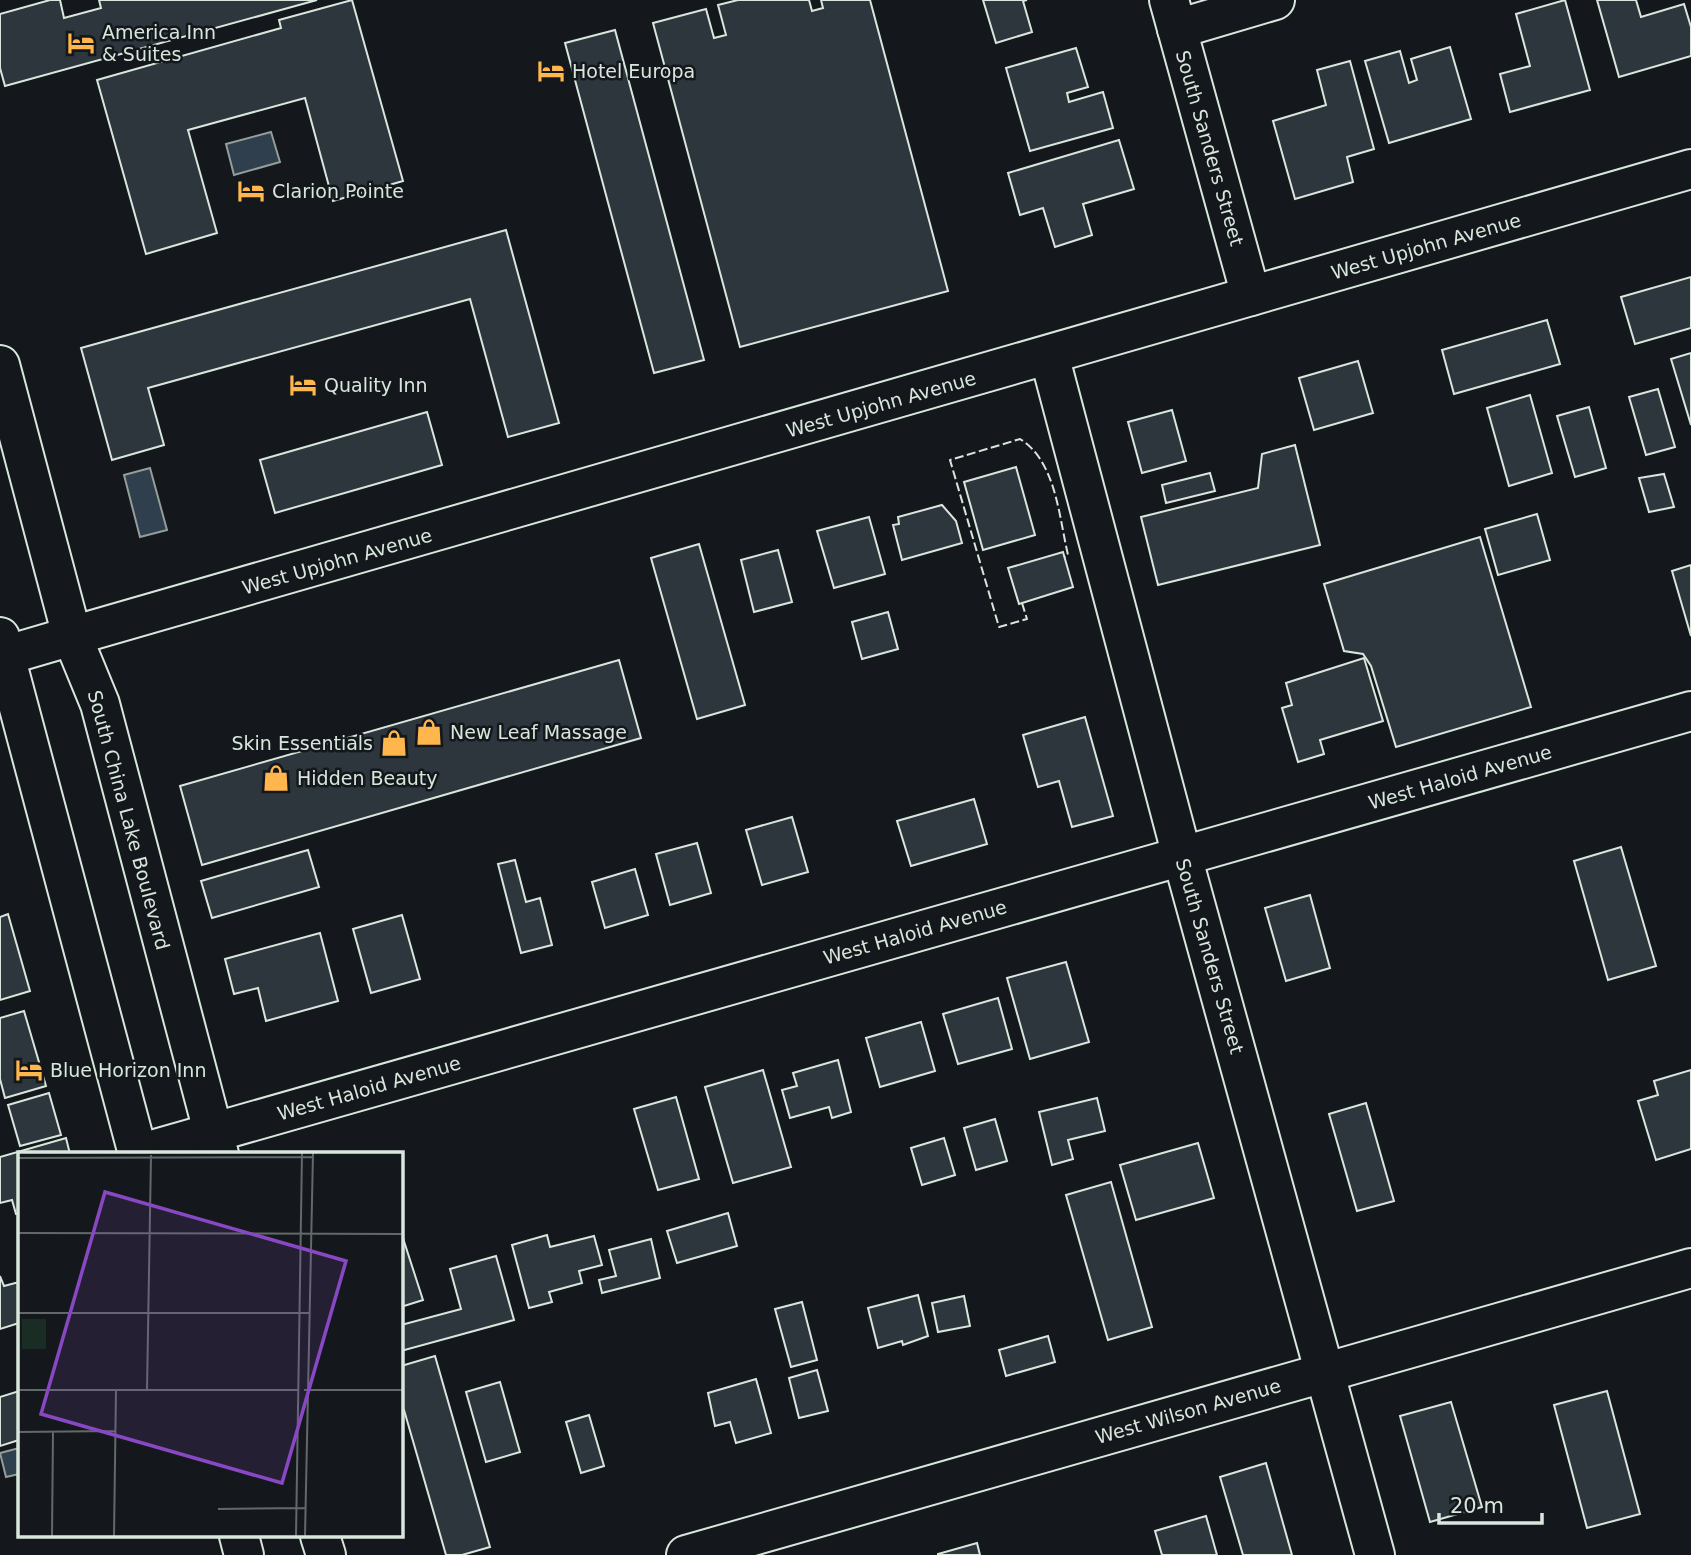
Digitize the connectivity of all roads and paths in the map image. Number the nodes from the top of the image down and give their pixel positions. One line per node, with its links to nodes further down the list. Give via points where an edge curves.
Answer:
1 (1275, 0): 2 (street)
2 (1173, 15): 4 (street, South Sanders Street)
3 (1691, 169): 4 (street, West Upjohn Avenue)
4 (1251, 296): 5 (street, West Upjohn Avenue)
5 (1049, 355): 7 (street, West Upjohn Avenue); 10 (street, South Sanders Street)
6 (0, 365): 7 (street, South China Lake Boulevard)
7 (72, 636): 8 (street, West Upjohn Avenue); 11 (street, South China Lake Boulevard, via 100,704)
8 (2, 650): 12 (street)
9 (1691, 711): 10 (street, West Haloid Avenue)
10 (1182, 856): 11 (street, West Haloid Avenue); 15 (street, South Sanders Street)
11 (216, 1143): 13 (street, West Haloid Avenue)
12 (137, 1152)
13 (152, 1152)
14 (1691, 1268): 15 (street, West Wilson Avenue)
15 (1325, 1372): 20 (street, West Wilson Avenue); 21 (street, South Sanders Street)
16 (240, 1538): 18 (street)
17 (321, 1538): 19 (street)
18 (244, 1555)
19 (326, 1555)
20 (686, 1555)
21 (1375, 1555)

